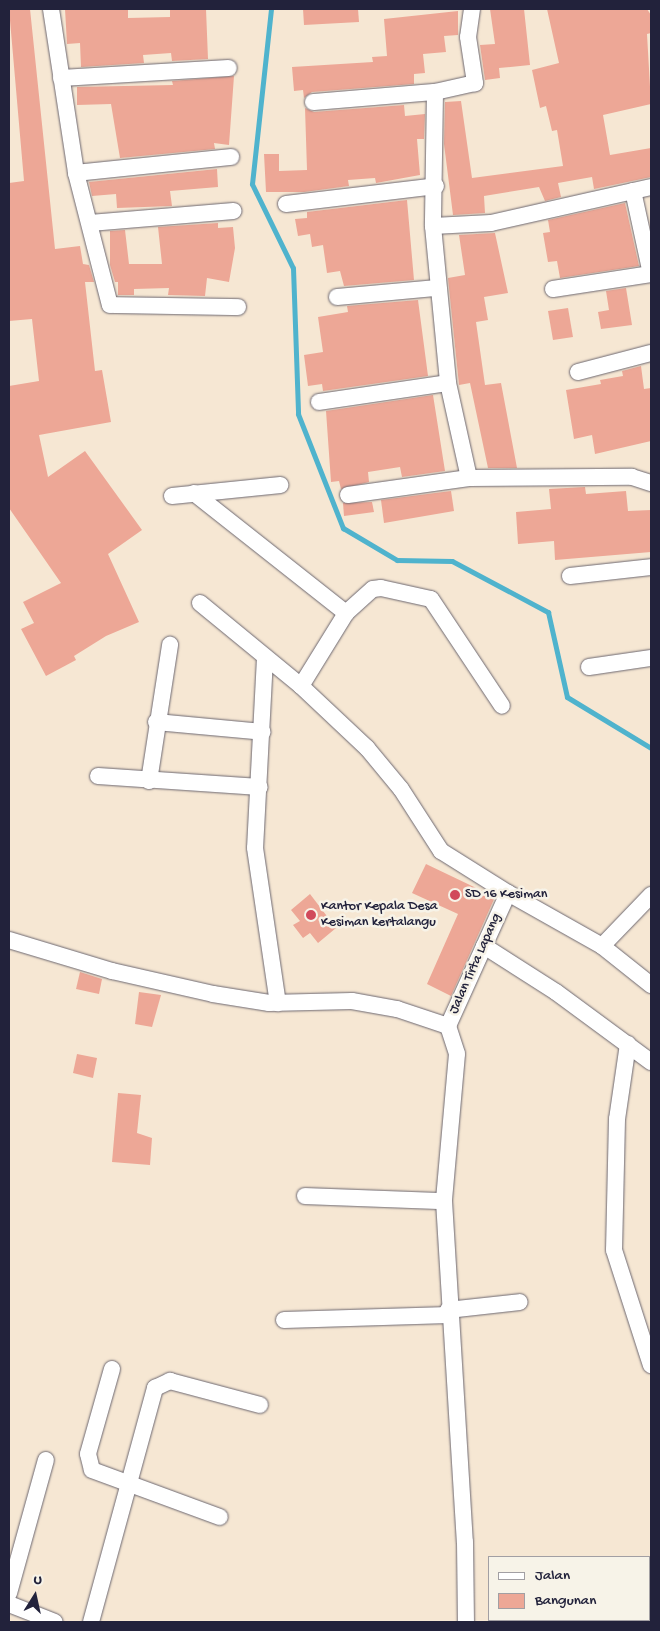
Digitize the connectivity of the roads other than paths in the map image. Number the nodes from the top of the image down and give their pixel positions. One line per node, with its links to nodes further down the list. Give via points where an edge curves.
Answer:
1 (51, 9): 4 (street)
2 (472, 9): 5 (street, via 468,37 475,83)
3 (229, 68): 4 (street)
4 (61, 78): 8 (street)
5 (435, 92): 6 (street); 9 (street)
6 (313, 102)
7 (231, 157): 8 (street)
8 (76, 173): 14 (street)
9 (436, 186): 12 (street); 15 (street)
10 (651, 187): 11 (street)
11 (633, 191): 15 (street, via 491,223); 16 (street)
12 (286, 204)
13 (234, 211): 14 (street)
14 (90, 223): 20 (street, via 110,305)
15 (433, 226): 17 (street)
16 (651, 274): 18 (street)
17 (435, 288): 19 (street); 23 (street)
18 (553, 289)
19 (337, 297)
20 (238, 307)
21 (651, 352): 22 (street)
22 (578, 372)
23 (448, 383): 24 (street); 25 (street)
24 (319, 402)
25 (469, 478): 26 (street, via 632,477); 30 (street)
26 (651, 483)
27 (280, 485): 28 (street)
28 (194, 494): 29 (street); 34 (street)
29 (172, 496)
30 (348, 496)
31 (651, 567): 32 (street)
32 (570, 576)
33 (200, 603): 36 (street)
34 (346, 613): 39 (street); 40 (street, via 377,588 426,595)
35 (170, 645): 41 (street)
36 (264, 658): 39 (street); 42 (street)
37 (651, 658): 38 (street)
38 (589, 667)
39 (301, 686): 46 (street, via 367,748 401,789 441,851)
40 (502, 706)
41 (156, 722): 42 (street); 44 (street)
42 (263, 732): 45 (street)
43 (98, 776): 44 (street)
44 (149, 781): 45 (street)
45 (260, 787): 52 (street, via 255,848)
46 (508, 893): 49 (street, Jalan Tirta Lapang); 50 (street)
47 (651, 895): 50 (street)
48 (9, 940): 52 (street, via 157,982)
49 (484, 946): 53 (street, Jalan Tirta Lapang); 54 (street)
50 (602, 946): 51 (street)
51 (651, 985)
52 (278, 1003): 53 (street, via 352,1001 397,1009)
53 (448, 1026): 57 (street, via 457,1054)
54 (628, 1044): 55 (street); 61 (street, via 616,1119 614,1250)
55 (651, 1062)
56 (305, 1196): 57 (street)
57 (444, 1202): 59 (street)
58 (520, 1302): 59 (street)
59 (448, 1312): 60 (street); 71 (street, via 465,1542)
60 (284, 1320)
61 (651, 1365)
62 (112, 1369): 65 (street, via 88,1463 92,1470)
63 (260, 1405): 65 (street, via 161,1382 155,1388)
64 (46, 1460): 67 (street)
65 (129, 1482): 66 (street); 70 (street)
66 (220, 1517)
67 (9, 1593)
68 (9, 1604): 69 (street)
69 (55, 1622)
70 (91, 1622)
71 (466, 1622)

